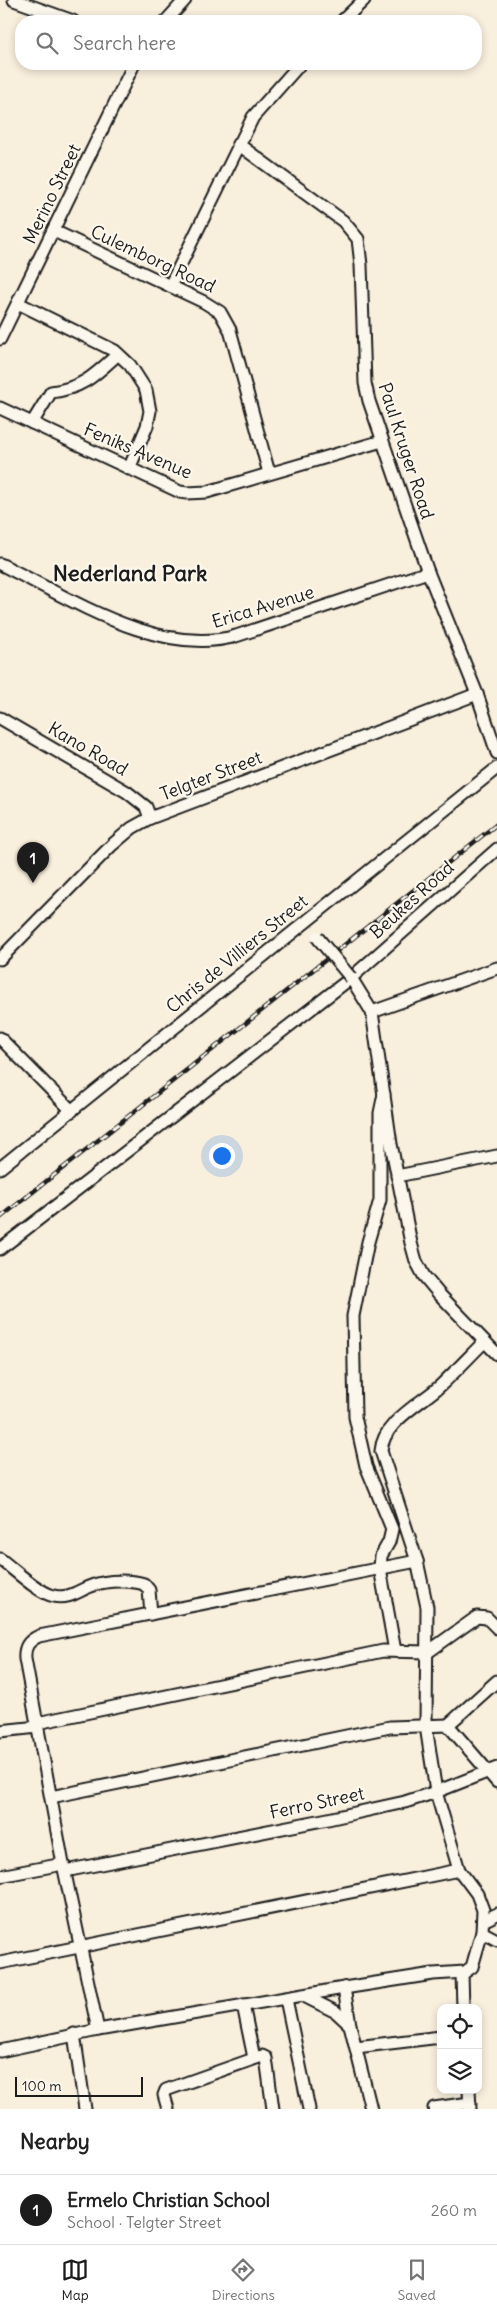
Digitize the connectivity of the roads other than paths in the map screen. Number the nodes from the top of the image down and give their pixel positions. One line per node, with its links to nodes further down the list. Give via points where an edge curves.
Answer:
1 (14, 0): 4 (street)
2 (185, 0): 5 (street)
3 (364, 0): 6 (street)
4 (56, 15)
5 (171, 15)
6 (348, 15)
7 (131, 70): 10 (street, Merino Street)
8 (295, 70): 9 (street, via 253,116)
9 (238, 144): 11 (street); 17 (street, Paul Kruger Road, via 342,221 358,239 362,265 365,383)
10 (54, 232): 11 (street, Culemborg Road); 12 (street, Merino Street)
11 (170, 286): 19 (street, Culemborg Road, via 214,308 227,322)
12 (18, 303): 13 (street, Merino Street); 14 (street)
13 (0, 339)
14 (118, 354): 16 (street, via 85,383 51,392); 18 (street, via 130,365 146,390 150,404 147,426)
15 (0, 408): 16 (street, Feniks Avenue)
16 (32, 423): 18 (street, Feniks Avenue)
17 (382, 441): 19 (street, Feniks Avenue); 21 (street, Paul Kruger Road)
18 (129, 469): 19 (street, Feniks Avenue, via 187,493 207,492)
19 (270, 473)
20 (0, 564): 21 (street, Erica Avenue, via 130,627 195,642 236,636)
21 (428, 572): 22 (street, Paul Kruger Road)
22 (477, 694): 24 (street, Paul Kruger Road); 26 (street, Telgter Street)
23 (0, 718): 26 (street, Kano Road, via 127,792 146,808)
24 (497, 753)
25 (497, 768): 28 (street, Chris de Villiers Street)
26 (150, 818): 29 (street, Telgter Street, via 132,828 112,846)
27 (497, 849): 31 (street, Beukes Road)
28 (304, 922): 31 (street, bridge); 35 (street, Chris de Villiers Street)
29 (0, 959)
30 (497, 968): 32 (street)
31 (351, 978): 32 (street); 39 (street, Beukes Road)
32 (372, 1012): 34 (street)
33 (0, 1038): 35 (street)
34 (384, 1094): 38 (street); 44 (street, via 380,1113 380,1200 353,1316 355,1418 366,1466 392,1529 381,1556)
35 (72, 1111): 37 (street, Chris de Villiers Street)
36 (497, 1156): 38 (street)
37 (0, 1168)
38 (397, 1176): 40 (street, via 412,1250 420,1269)
39 (0, 1249)
40 (484, 1342): 41 (street); 43 (street, via 399,1421 383,1441 382,1458)
41 (497, 1354)
42 (0, 1560): 45 (street, via 55,1596 69,1596 97,1584 141,1583 148,1588)
43 (417, 1561): 44 (street); 48 (street, via 427,1606)
44 (380, 1568): 45 (street); 47 (street)
45 (150, 1614): 50 (street, via 30,1640 25,1649 25,1659)
46 (497, 1628): 48 (street, via 487,1618 477,1617)
47 (395, 1651): 48 (street); 50 (street, via 382,1651)
48 (428, 1656): 52 (street)
49 (497, 1681): 51 (street)
50 (37, 1725): 53 (street); 57 (street)
51 (448, 1725): 52 (street); 54 (street)
52 (426, 1726): 56 (street); 57 (street, via 390,1727)
53 (0, 1731)
54 (493, 1770): 55 (street); 56 (street, Ferro Street)
55 (497, 1782)
56 (436, 1792): 58 (street, Ferro Street, via 328,1819); 59 (street)
57 (51, 1797): 58 (street)
58 (64, 1868): 60 (street, Ferro Street); 64 (street)
59 (458, 1870): 62 (street, via 481,1902); 64 (street)
60 (0, 1876)
61 (497, 1914): 62 (street)
62 (482, 1926): 63 (street); 66 (street, via 473,1964)
63 (497, 1940)
64 (80, 1947): 65 (street); 73 (street)
65 (0, 1963)
66 (462, 1973): 67 (street, via 433,1974); 70 (street)
67 (344, 1988): 68 (street); 72 (street)
68 (304, 1996): 69 (street); 72 (street, via 336,2012)
69 (286, 1998): 71 (street); 84 (street)
70 (463, 2004)
71 (243, 2005): 73 (street); 78 (street)
72 (350, 2025): 76 (street)
73 (98, 2030): 74 (street)
74 (74, 2034): 77 (street); 81 (street)
75 (437, 2037): 76 (street)
76 (356, 2047): 85 (street)
77 (0, 2051)
78 (254, 2058): 82 (street, via 166,2090 164,2095); 83 (street, via 266,2058)
79 (470, 2106): 80 (street)
80 (434, 2108)
81 (85, 2109)
82 (168, 2109)
83 (273, 2109)
84 (309, 2109)
85 (371, 2109)

